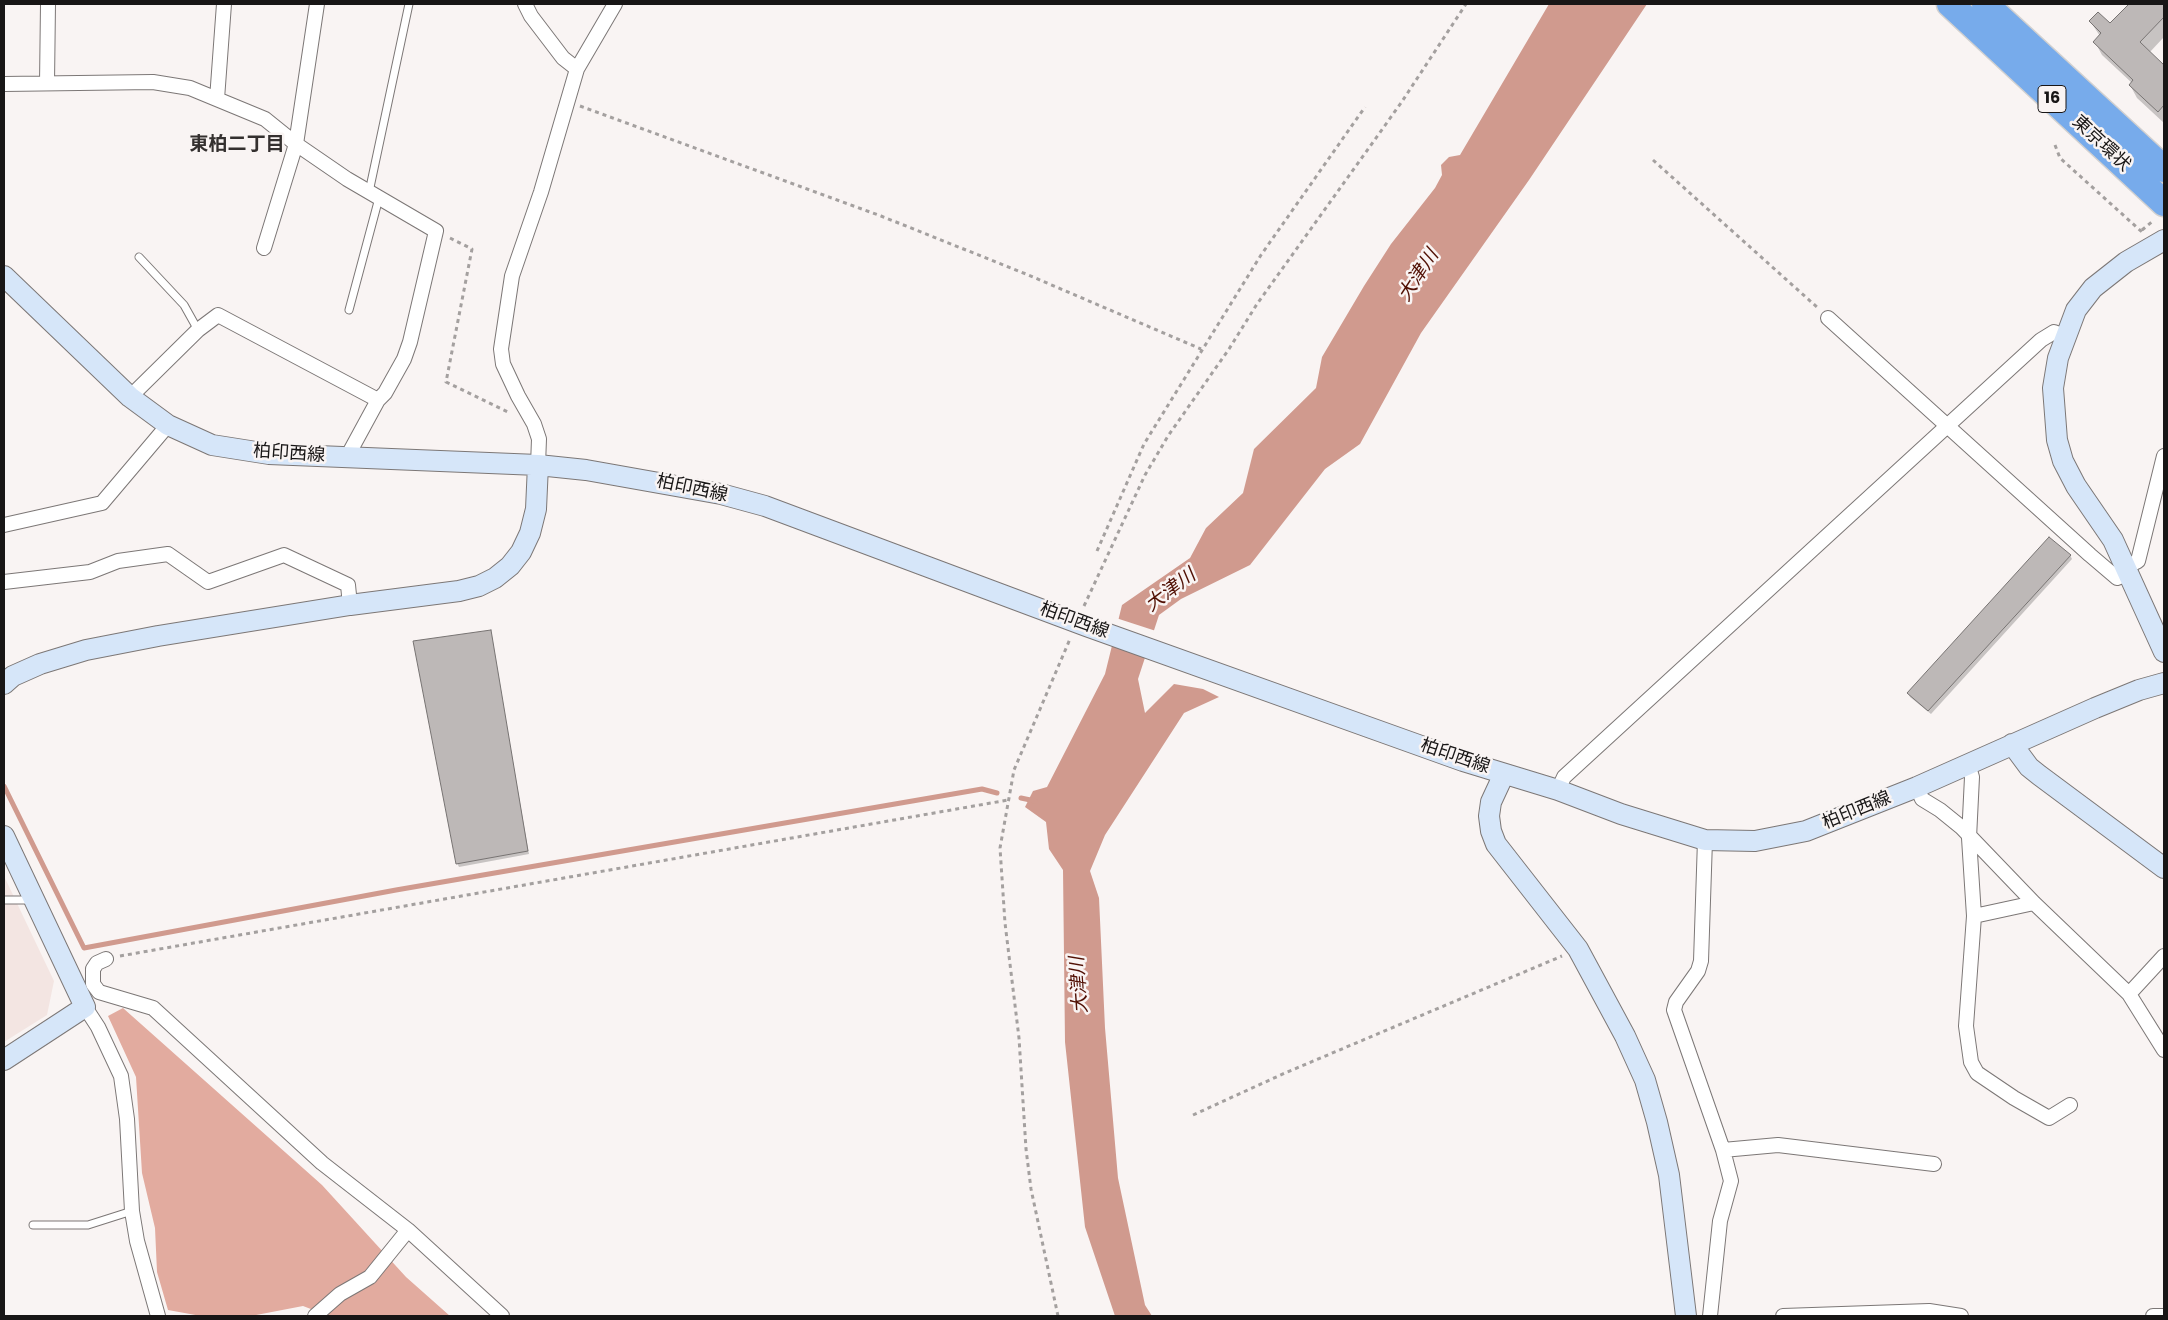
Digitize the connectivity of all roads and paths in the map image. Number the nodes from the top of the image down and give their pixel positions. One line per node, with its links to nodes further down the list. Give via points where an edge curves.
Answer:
1 (48, 4): 10 (street)
2 (224, 4): 12 (street)
3 (317, 4): 15 (street)
4 (409, 4): 19 (lane)
5 (525, 4): 9 (street, via 563,58)
6 (615, 4): 9 (street)
7 (1950, 4): 20 (highway, 東京環状 / 16)
8 (1985, 4): 18 (highway, 東京環状 / 16)
9 (577, 69): 13 (street)
10 (47, 83): 11 (street); 12 (street, via 153,82 190,88)
11 (4, 84)
12 (217, 99): 15 (street, via 265,119)
13 (568, 101): 31 (path, via 881,216 1026,274); 34 (street, via 512,276 501,349 518,396)
14 (1365, 107): 31 (path, via 1261,255)
15 (296, 144): 19 (street); 24 (street)
16 (2055, 145): 22 (path, via 2060,158)
17 (1652, 160): 28 (path)
18 (2164, 169)
19 (374, 195): 21 (street); 27 (lane)
20 (2157, 206): 22 (path)
21 (436, 231): 33 (street, via 404,359); 34 (path, via 472,249 446,382)
22 (2140, 231): 23 (path)
23 (2158, 244): 30 (main road, via 2126,262 2093,288 2076,310)
24 (264, 248)
25 (139, 258): 29 (lane, via 184,305)
26 (4, 276): 32 (main road, 柏印西線)
27 (348, 310)
28 (1828, 318): 36 (street)
29 (198, 330): 32 (street); 33 (street, via 218,316)
30 (2065, 336): 36 (street, via 2054,332 2041,340); 42 (main road, via 2053,388 2056,440 2076,486 2106,528)
31 (1201, 350): 41 (path, via 1144,444)
32 (130, 397): 35 (main road, 柏印西線)
33 (378, 400): 38 (street)
34 (534, 424): 39 (street, via 538,439)
35 (168, 425): 38 (main road, 柏印西線, via 212,445 239,450); 40 (street, via 102,503)
36 (1947, 425): 42 (street, via 2031,504 2117,578); 52 (street, via 1564,777)
37 (2164, 456): 42 (street, via 2138,561)
38 (347, 457): 39 (main road, 柏印西線)
39 (538, 465): 44 (main road, via 536,509 530,533 521,552 495,578 458,591); 50 (main road, 柏印西線, via 643,478 765,506 1086,626)
40 (4, 525)
41 (1097, 552)
42 (2128, 570): 45 (main road)
43 (4, 582): 44 (street, via 90,572 118,561 168,554 208,582 284,554 348,585)
44 (350, 605): 47 (main road, via 86,650 40,664 13,676)
45 (2164, 652)
46 (2164, 683): 48 (main road, 柏印西線, via 2139,690)
47 (4, 684)
48 (2012, 744): 49 (main road, 柏印西線); 57 (main road, via 2038,775)
49 (1968, 764): 51 (main road, 柏印西線); 55 (street, via 1972,777)
50 (1504, 774): 52 (main road, 柏印西線); 62 (main road, via 1491,802 1489,816 1493,837 1507,860)
51 (1917, 787): 55 (street, via 1922,799 1961,827); 56 (main road, 柏印西線, via 1806,831 1755,841)
52 (1558, 790): 56 (main road, 柏印西線)
53 (1008, 800): 64 (path)
54 (4, 836): 59 (main road)
55 (1970, 838): 60 (street); 61 (street)
56 (1705, 840): 71 (street, via 1701,961 1674,1010)
57 (2164, 868)
58 (4, 900): 59 (lane)
59 (33, 900): 66 (main road)
60 (2034, 903): 61 (street); 65 (street)
61 (1974, 916): 69 (street, via 1966,1026 1971,1062 1977,1073 2049,1118)
62 (1578, 949): 70 (path); 80 (main road, via 1645,1080 1669,1175)
63 (2164, 956): 65 (street)
64 (106, 959): 66 (street, via 92,969 93,984)
65 (2130, 994): 67 (street)
66 (88, 999): 68 (main road); 73 (street, via 121,1076); 75 (street, via 153,1008 322,1163)
67 (2164, 1050)
68 (4, 1060)
69 (2070, 1105)
70 (1192, 1115)
71 (1723, 1150): 72 (street, via 1778,1145); 81 (street, via 1731,1181 1720,1221)
72 (1934, 1164)
73 (132, 1211): 74 (lane, via 88,1225); 77 (street)
74 (33, 1225)
75 (408, 1230): 78 (street, via 370,1277 340,1294); 79 (street)
76 (1940, 1315): 82 (street, via 1929,1311); 83 (street)
77 (158, 1316)
78 (315, 1316)
79 (502, 1316)
80 (1686, 1316)
81 (1710, 1316)
82 (1783, 1316)
83 (1961, 1316)
84 (2153, 1316): 85 (street)
85 (2164, 1316)

